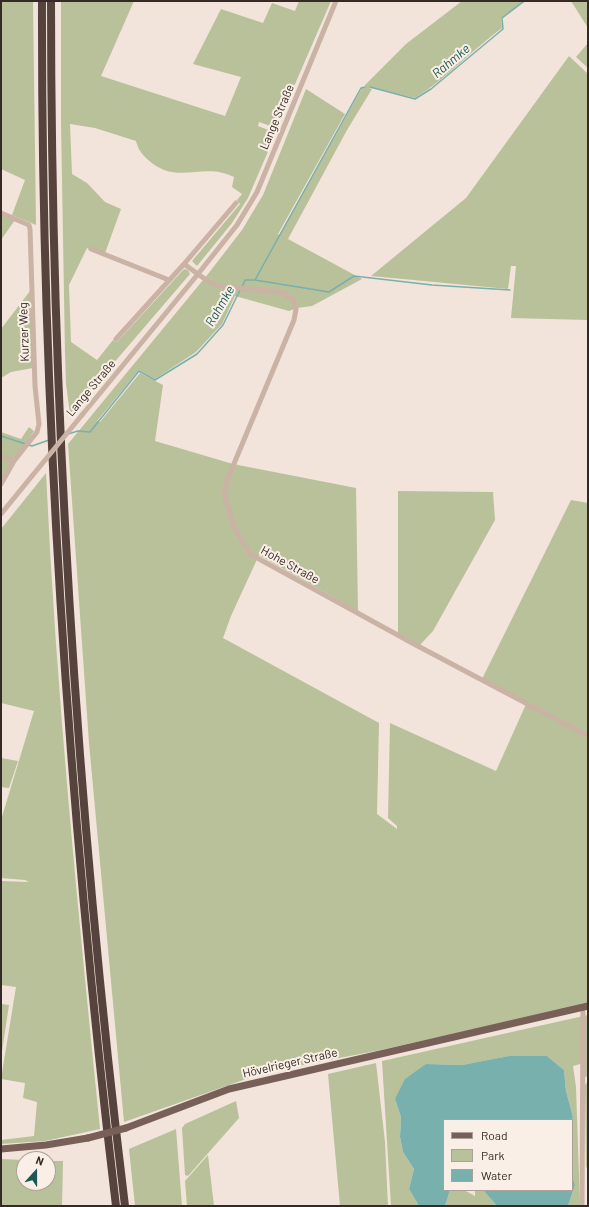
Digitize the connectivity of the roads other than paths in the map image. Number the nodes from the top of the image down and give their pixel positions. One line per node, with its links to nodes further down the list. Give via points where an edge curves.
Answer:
1 (42, 1): 18 (highway, via 45,238 59,589 85,919)
2 (51, 1): 19 (highway, bridge, via 54,254 60,434 76,708 93,912)
3 (336, 1): 8 (street, Lange Straße, via 257,192 236,225)
4 (236, 203): 7 (street)
5 (1, 212): 12 (street, Kurzer Weg, via 29,225 30,229 38,424 37,432)
6 (91, 249): 9 (street)
7 (184, 264): 8 (street); 9 (street)
8 (198, 274): 14 (street, Lange Straße, bridge); 15 (street, Hohe Straße, via 218,286 286,293 293,299 296,309 294,320 224,492 234,527 250,554 407,641)
9 (169, 280): 10 (street)
10 (116, 339)
11 (1, 456): 12 (street)
12 (14, 461): 13 (street, Kurzer Weg)
13 (1, 484)
14 (1, 514)
15 (588, 736)
16 (586, 1007): 17 (main road, Hövelrieger Straße, bridge, via 229,1089 126,1128 88,1138 46,1146); 20 (street)
17 (1, 1149)
18 (116, 1206)
19 (125, 1206)
20 (582, 1206)

